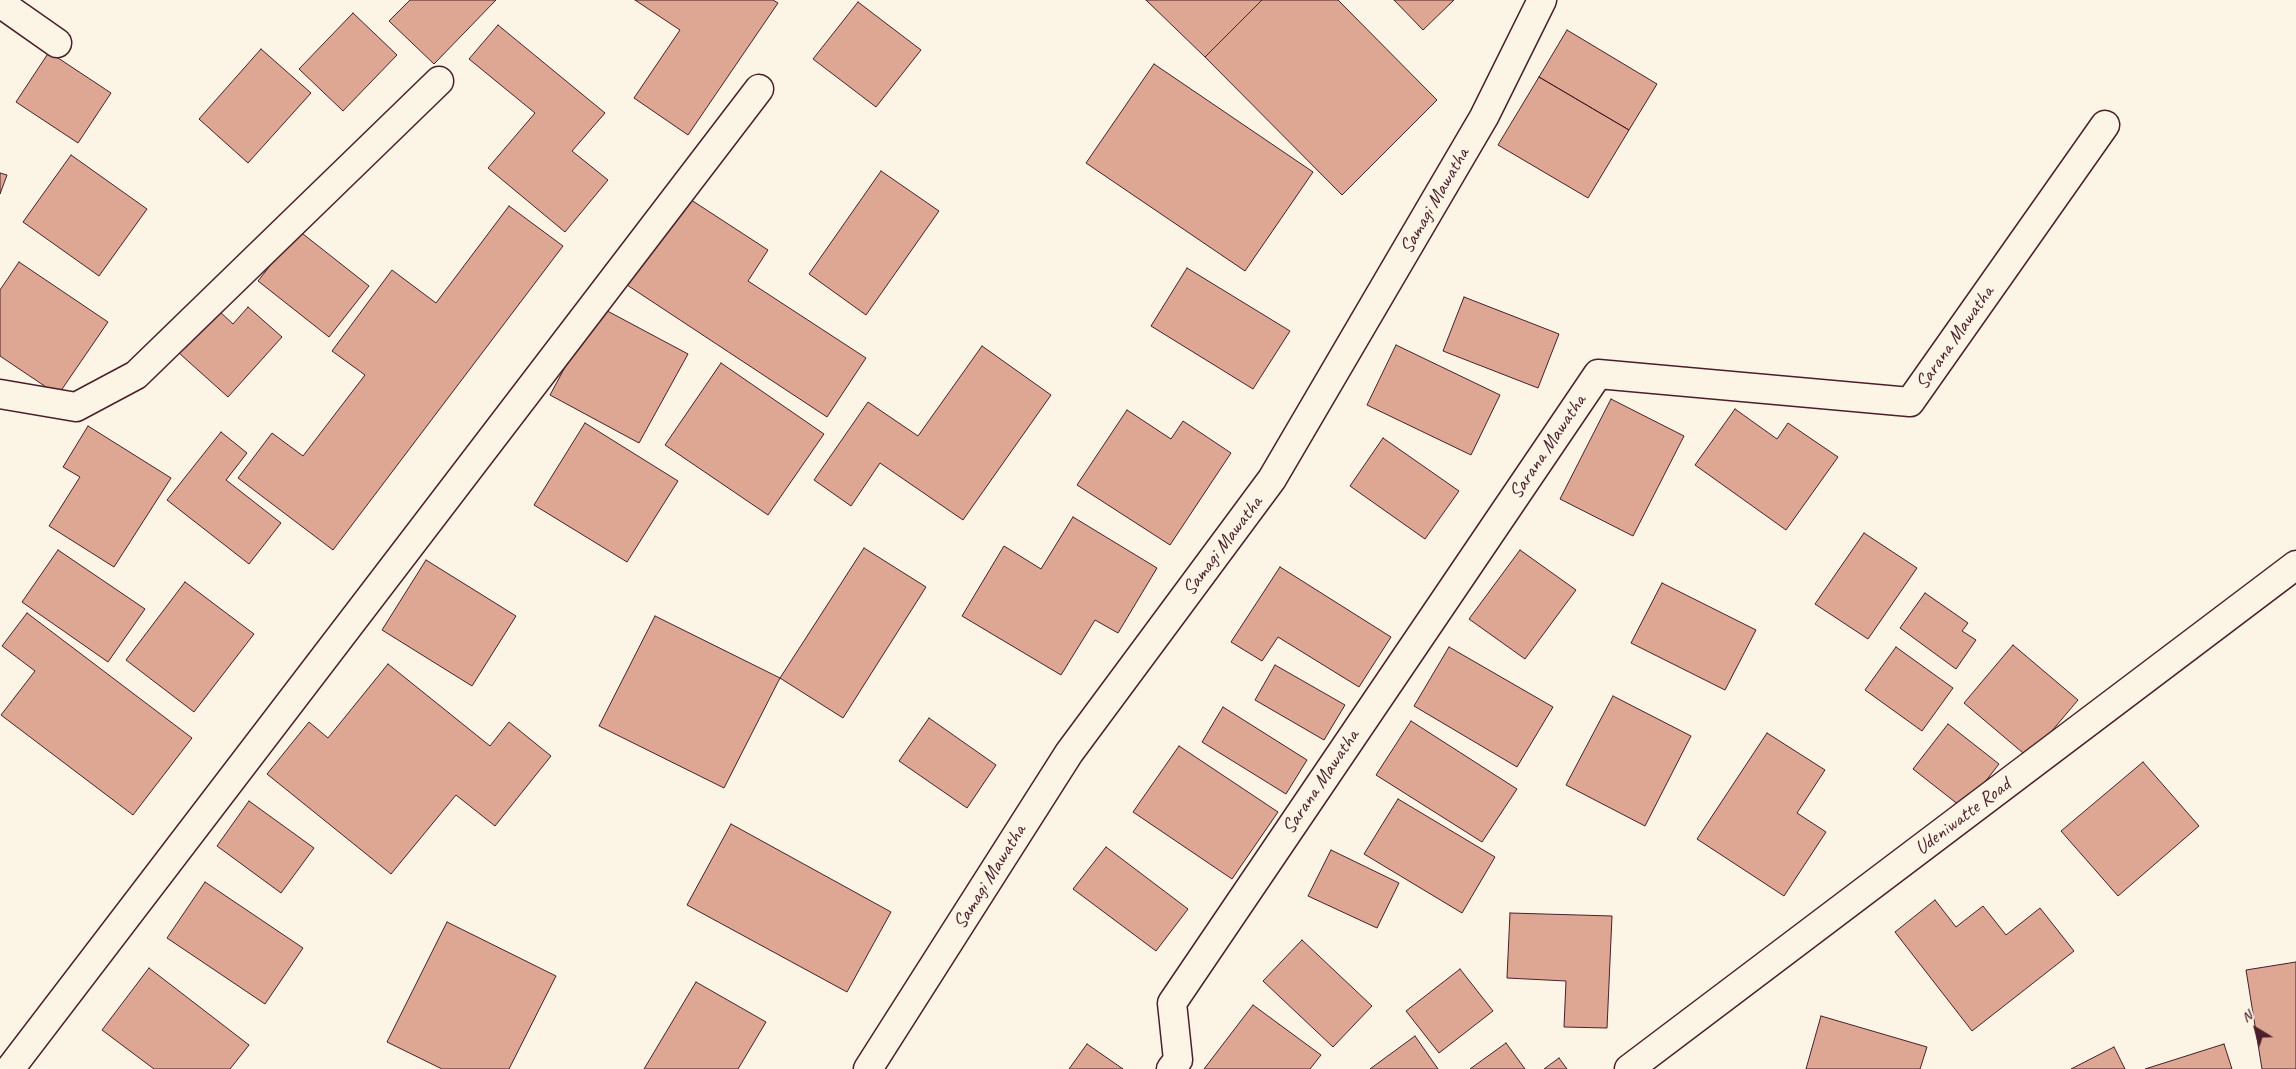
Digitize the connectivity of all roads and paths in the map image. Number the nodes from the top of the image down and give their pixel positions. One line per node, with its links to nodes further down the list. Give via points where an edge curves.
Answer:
1 (1542, 0): 10 (street, Samagi Mawatha, via 1484,117 1272,479 1069,753)
2 (0, 4): 3 (street)
3 (57, 43)
4 (439, 81): 7 (street, via 136,375 76,406)
5 (759, 89): 9 (street)
6 (2105, 125): 11 (street, Sarana Mawatha, via 1910,402 1598,374 1172,1003 1178,1060)
7 (0, 394)
8 (2296, 565): 12 (street, Udeniwatte Road)
9 (10, 1069)
10 (868, 1069)
11 (1172, 1069)
12 (1629, 1069)

